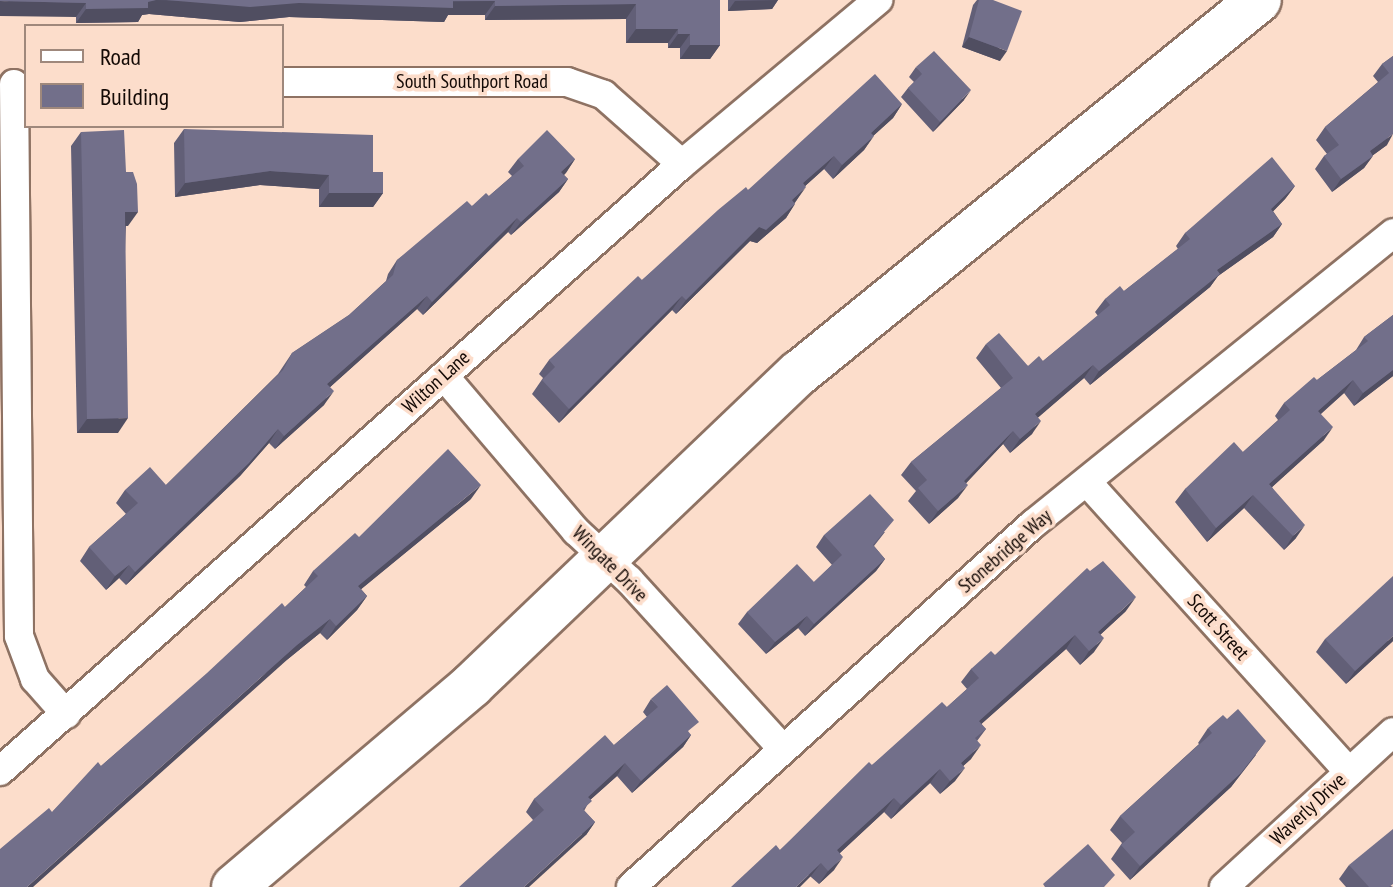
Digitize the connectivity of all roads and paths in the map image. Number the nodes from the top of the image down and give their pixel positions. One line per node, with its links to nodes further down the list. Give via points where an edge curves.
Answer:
1 (878, 0): 5 (street, Wilton Lane)
2 (1259, 0): 9 (main road, via 898,288)
3 (284, 82): 5 (street, South Southport Road, via 567,82 604,95)
4 (13, 84): 10 (street, via 19,636 35,679)
5 (682, 164): 7 (street, Wilton Lane)
6 (1393, 233): 8 (street, Stonebridge Way, via 1314,292)
7 (444, 376): 9 (street, Wingate Drive); 10 (street, Wilton Lane)
8 (1087, 482): 12 (street, Stonebridge Way); 14 (street, Scott Street)
9 (603, 557): 12 (street, Wingate Drive); 15 (main road, via 472,685)
10 (66, 714): 13 (street, Wilton Lane)
11 (1393, 732): 14 (street, Waverly Drive)
12 (781, 747): 16 (street, Stonebridge Way)
13 (0, 771)
14 (1349, 772): 17 (street, Waverly Drive)
15 (234, 887)
16 (631, 887)
17 (1224, 887)

